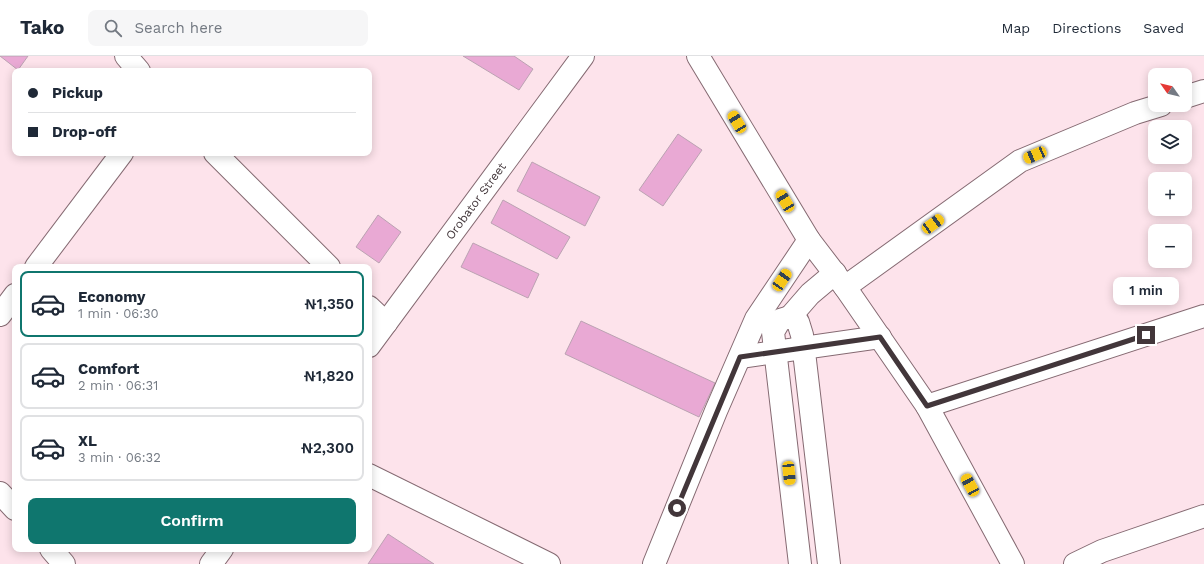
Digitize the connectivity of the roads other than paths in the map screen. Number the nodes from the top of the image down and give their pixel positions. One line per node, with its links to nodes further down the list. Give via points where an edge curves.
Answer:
1 (126, 56): 4 (street)
2 (583, 56): 19 (street, Orobator Street)
3 (698, 56): 10 (street)
4 (136, 68)
5 (1204, 91): 6 (street)
6 (1192, 95)
7 (1148, 109): 13 (street, via 1020,161)
8 (120, 156): 11 (street)
9 (218, 156): 12 (street)
10 (809, 240): 13 (street); 24 (street, via 756,319)
11 (38, 264)
12 (326, 264)
13 (840, 280): 18 (street, via 810,294); 20 (street)
14 (12, 299): 16 (street)
15 (372, 310): 19 (street)
16 (0, 315)
17 (1204, 316): 25 (street)
18 (790, 317): 22 (street, via 798,322); 23 (street, via 780,320 773,332)
19 (386, 324): 21 (street, Orobator Street)
20 (880, 337): 22 (street); 25 (street)
21 (372, 342)
22 (803, 348): 23 (street); 37 (street)
23 (775, 352): 24 (street); 36 (street)
24 (740, 357): 35 (street)
25 (927, 406): 38 (street)
26 (372, 476): 34 (street)
27 (0, 493): 28 (street)
28 (12, 507)
29 (1204, 516): 39 (street, via 1102,551)
30 (54, 552): 32 (street)
31 (220, 552): 33 (street)
32 (64, 564)
33 (211, 564)
34 (549, 564)
35 (654, 564)
36 (800, 564)
37 (829, 564)
38 (1013, 564)
39 (1075, 564)

